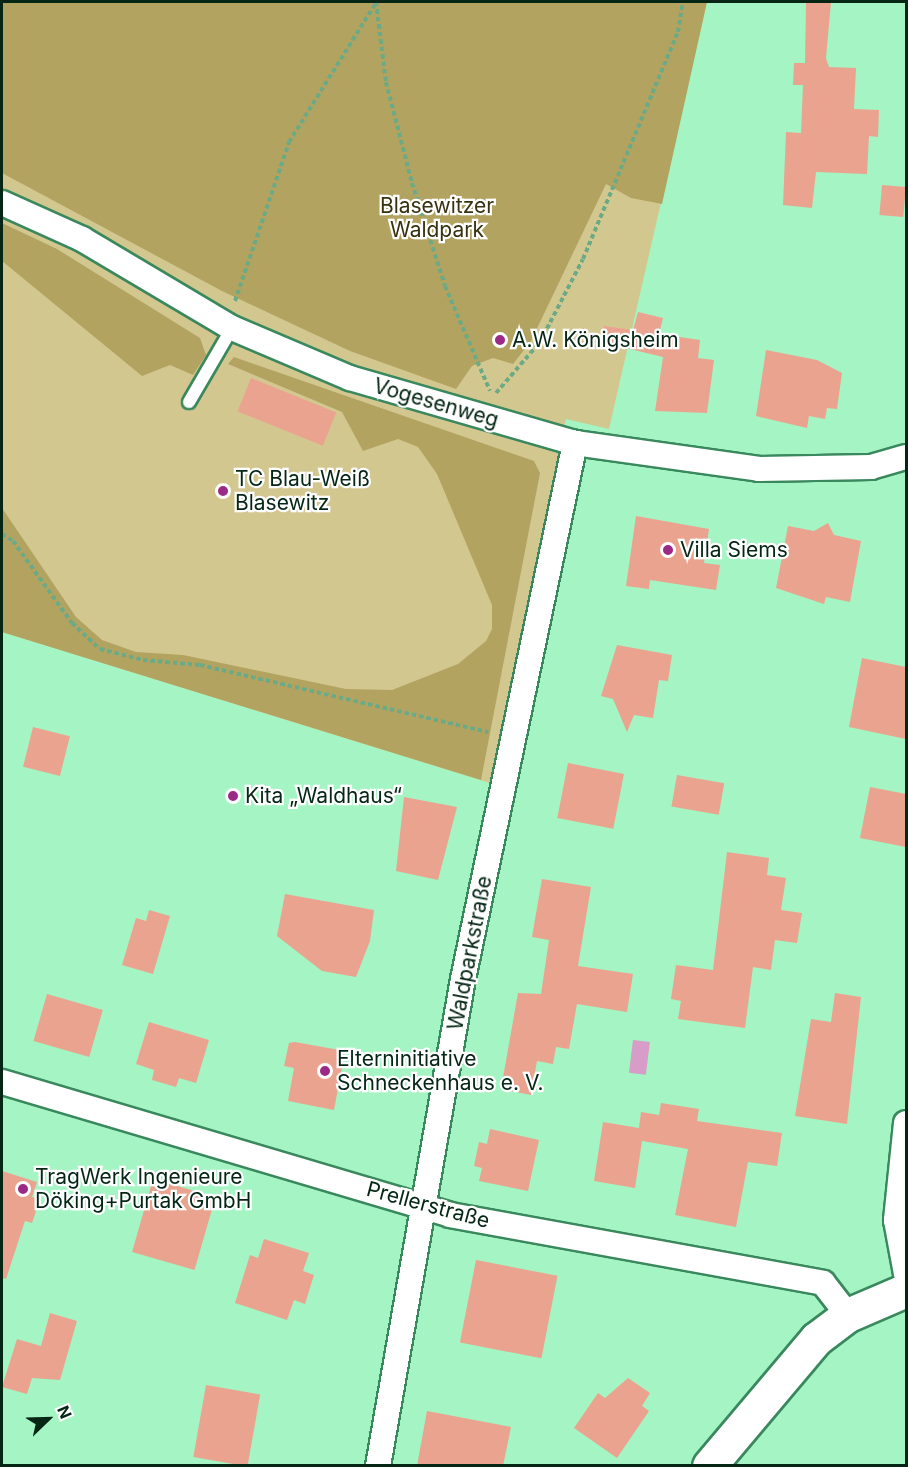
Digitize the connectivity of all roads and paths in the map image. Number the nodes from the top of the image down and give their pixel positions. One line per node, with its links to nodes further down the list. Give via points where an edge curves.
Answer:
1 (376, 2): 2 (path, via 387,82 412,183 445,286 493,397 540,342 583,260 678,32); 4 (path, via 289,142)
2 (683, 2)
3 (2, 203): 4 (street, Vogesenweg, via 82,239)
4 (229, 326): 5 (lane); 6 (street, Vogesenweg, via 350,378)
5 (189, 402)
6 (575, 443): 7 (street, Vogesenweg, via 759,469 872,467); 9 (street, Waldparkstraße)
7 (906, 457)
8 (2, 534): 9 (path, via 13,541 72,623 100,649 143,660 200,664)
9 (512, 738): 12 (street, Waldparkstraße)
10 (2, 1083): 12 (street, Prellerstraße)
11 (906, 1123): 13 (street, via 900,1149 896,1220)
12 (424, 1205): 14 (street, Prellerstraße, via 450,1215 823,1283); 15 (street, Waldparkstraße)
13 (901, 1287): 14 (main road)
14 (848, 1315): 16 (main road, via 816,1339)
15 (378, 1466)
16 (709, 1466)

